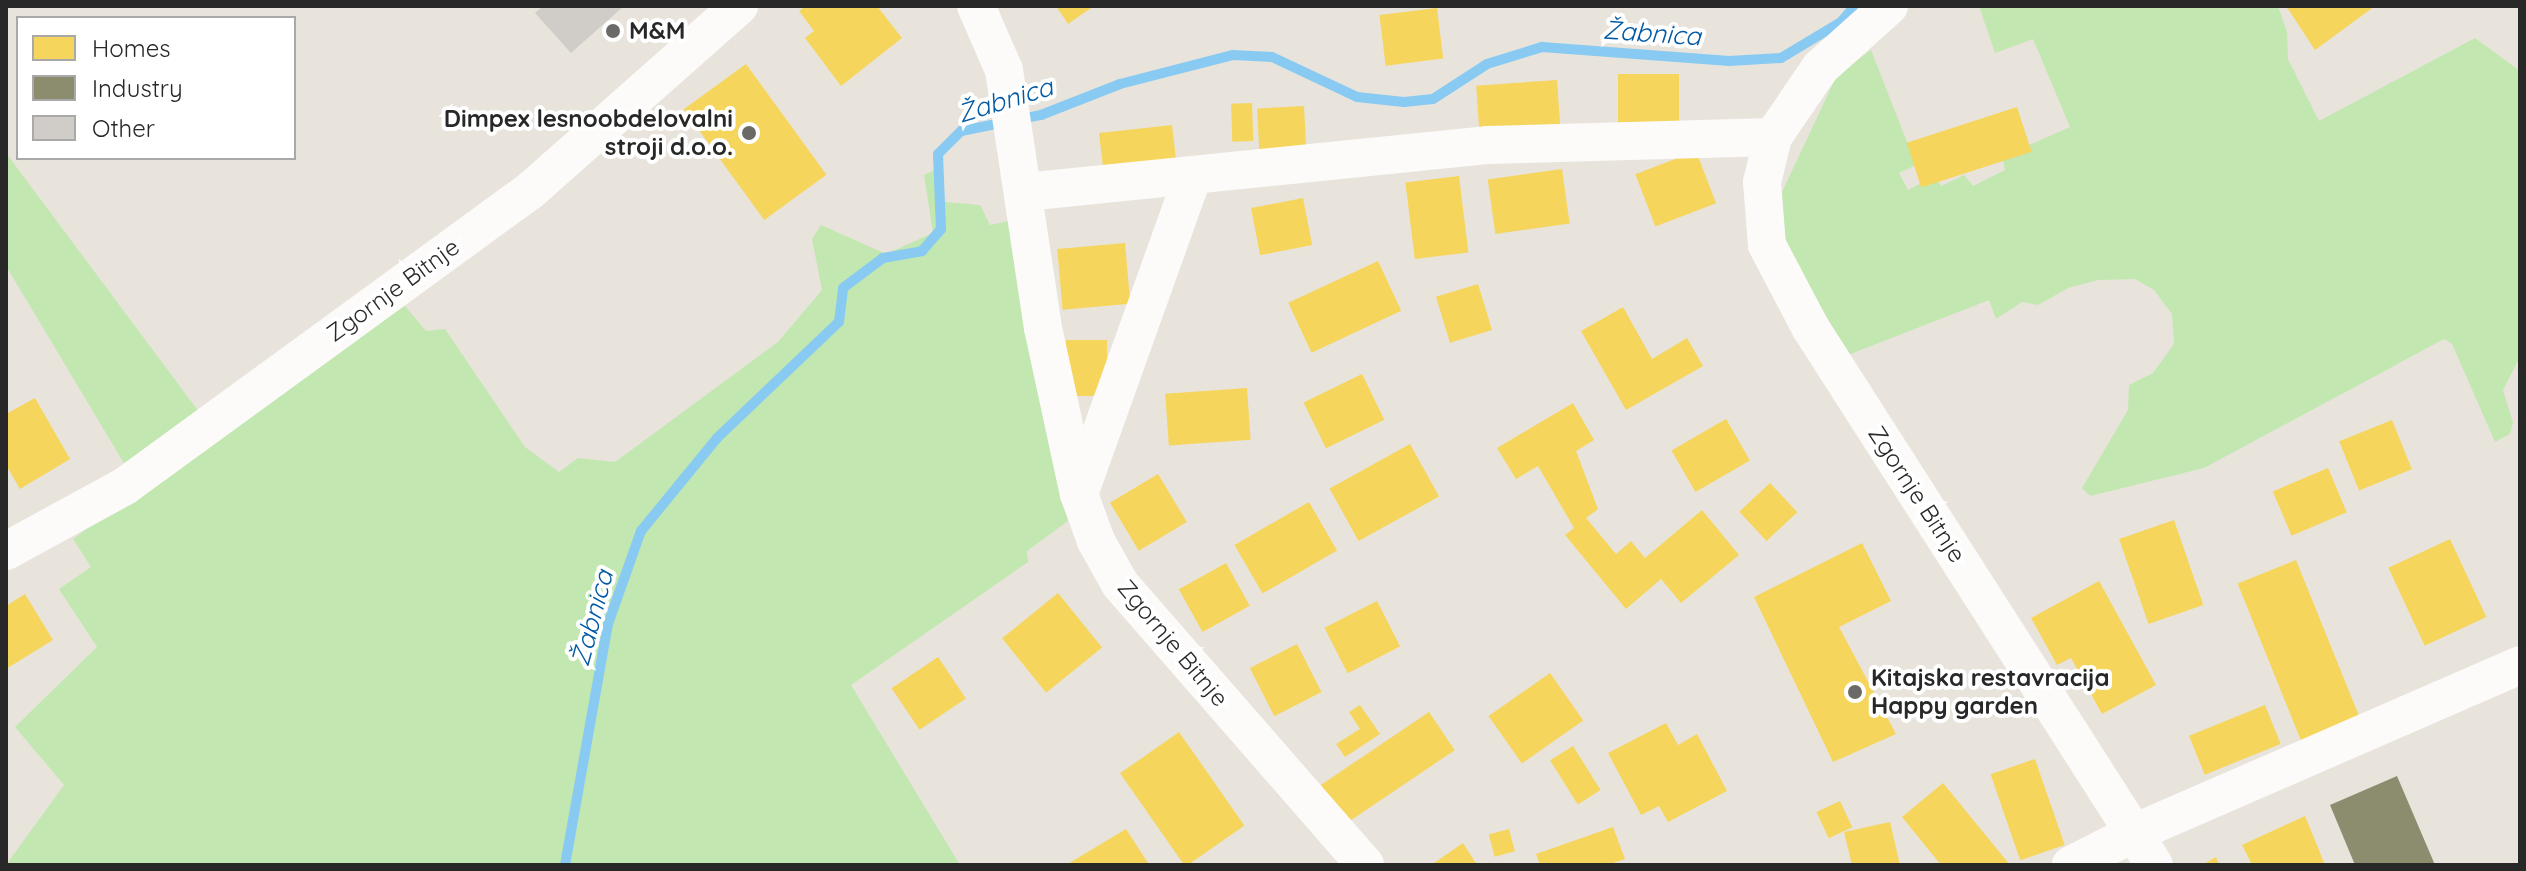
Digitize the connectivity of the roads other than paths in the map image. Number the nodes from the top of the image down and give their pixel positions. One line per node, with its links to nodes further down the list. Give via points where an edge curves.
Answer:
1 (739, 6): 8 (street, Zgornje Bitnje, via 531,190 125,486)
2 (976, 6): 6 (street, Zgornje Bitnje, via 1004,70)
3 (1889, 6): 4 (street, Zgornje Bitnje, via 1820,68)
4 (1773, 137): 5 (street, via 1487,145); 10 (street, Zgornje Bitnje, via 1762,182 1761,216 1784,282)
5 (1192, 179): 6 (street); 7 (street)
6 (1025, 192): 7 (street, Zgornje Bitnje, via 1043,328)
7 (1079, 494): 11 (street, Zgornje Bitnje, via 1120,584)
8 (15, 546)
9 (2520, 665): 10 (street)
10 (2134, 833): 12 (street); 13 (street, Zgornje Bitnje)
11 (1365, 865)
12 (2071, 865)
13 (2154, 865)

